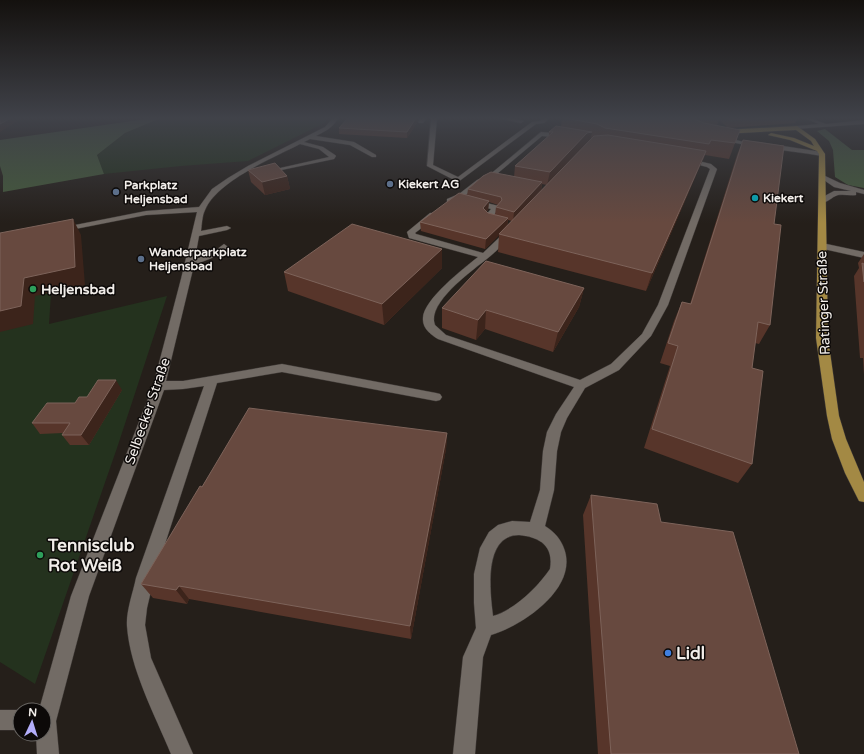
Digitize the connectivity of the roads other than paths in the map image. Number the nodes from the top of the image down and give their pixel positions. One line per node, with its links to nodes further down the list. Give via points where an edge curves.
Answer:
1 (276, 153): 15 (street, Selbecker Straße, via 230,179 215,191)
2 (329, 153): 10 (street, via 332,158)
3 (369, 153): 8 (street)
4 (431, 153): 5 (street, via 430,166 458,180)
5 (494, 153)
6 (520, 153): 13 (street, via 493,178 482,179)
7 (822, 153): 11 (main road, Ratinger Straße)
8 (374, 156)
9 (680, 159): 25 (street, via 709,165 714,169 663,305 646,336 615,367)
10 (269, 172)
11 (823, 177): 12 (street, via 842,187); 14 (main road, Ratinger Straße)
12 (864, 193): 14 (street, via 837,193)
13 (459, 199): 22 (street, via 496,208 488,217 515,226); 22 (street, via 451,201 411,232 412,236)
14 (822, 201): 19 (main road, Ratinger Straße)
15 (202, 209): 17 (street, via 146,213); 18 (street, Selbecker Straße)
16 (227, 228): 18 (street)
17 (53, 231)
18 (196, 234): 23 (street, Selbecker Straße)
19 (822, 246): 21 (street); 28 (main road, Ratinger Straße, via 822,338 833,416 847,459)
20 (224, 247): 23 (street, via 219,252)
21 (864, 255)
22 (485, 256): 25 (street, via 457,278 431,308 428,316 434,332)
23 (189, 264): 26 (street, Selbecker Straße)
24 (212, 380): 26 (street); 27 (street, via 282,368); 36 (street, via 145,578 136,624 142,659)
25 (581, 385): 29 (street, via 554,432 547,490)
26 (158, 386): 31 (street, Selbecker Straße, via 80,596)
27 (436, 397)
28 (864, 496)
29 (536, 529): 30 (street, via 505,529 494,538 484,561 481,579); 30 (street, via 551,540 558,553 559,564 556,574 543,591 518,614 505,622)
30 (485, 628): 37 (street, via 473,656)
31 (50, 702)
32 (0, 720): 33 (street)
33 (12, 720)
34 (47, 742): 35 (street, Selbecker Straße)
35 (48, 754)
36 (182, 754)
37 (464, 754)

